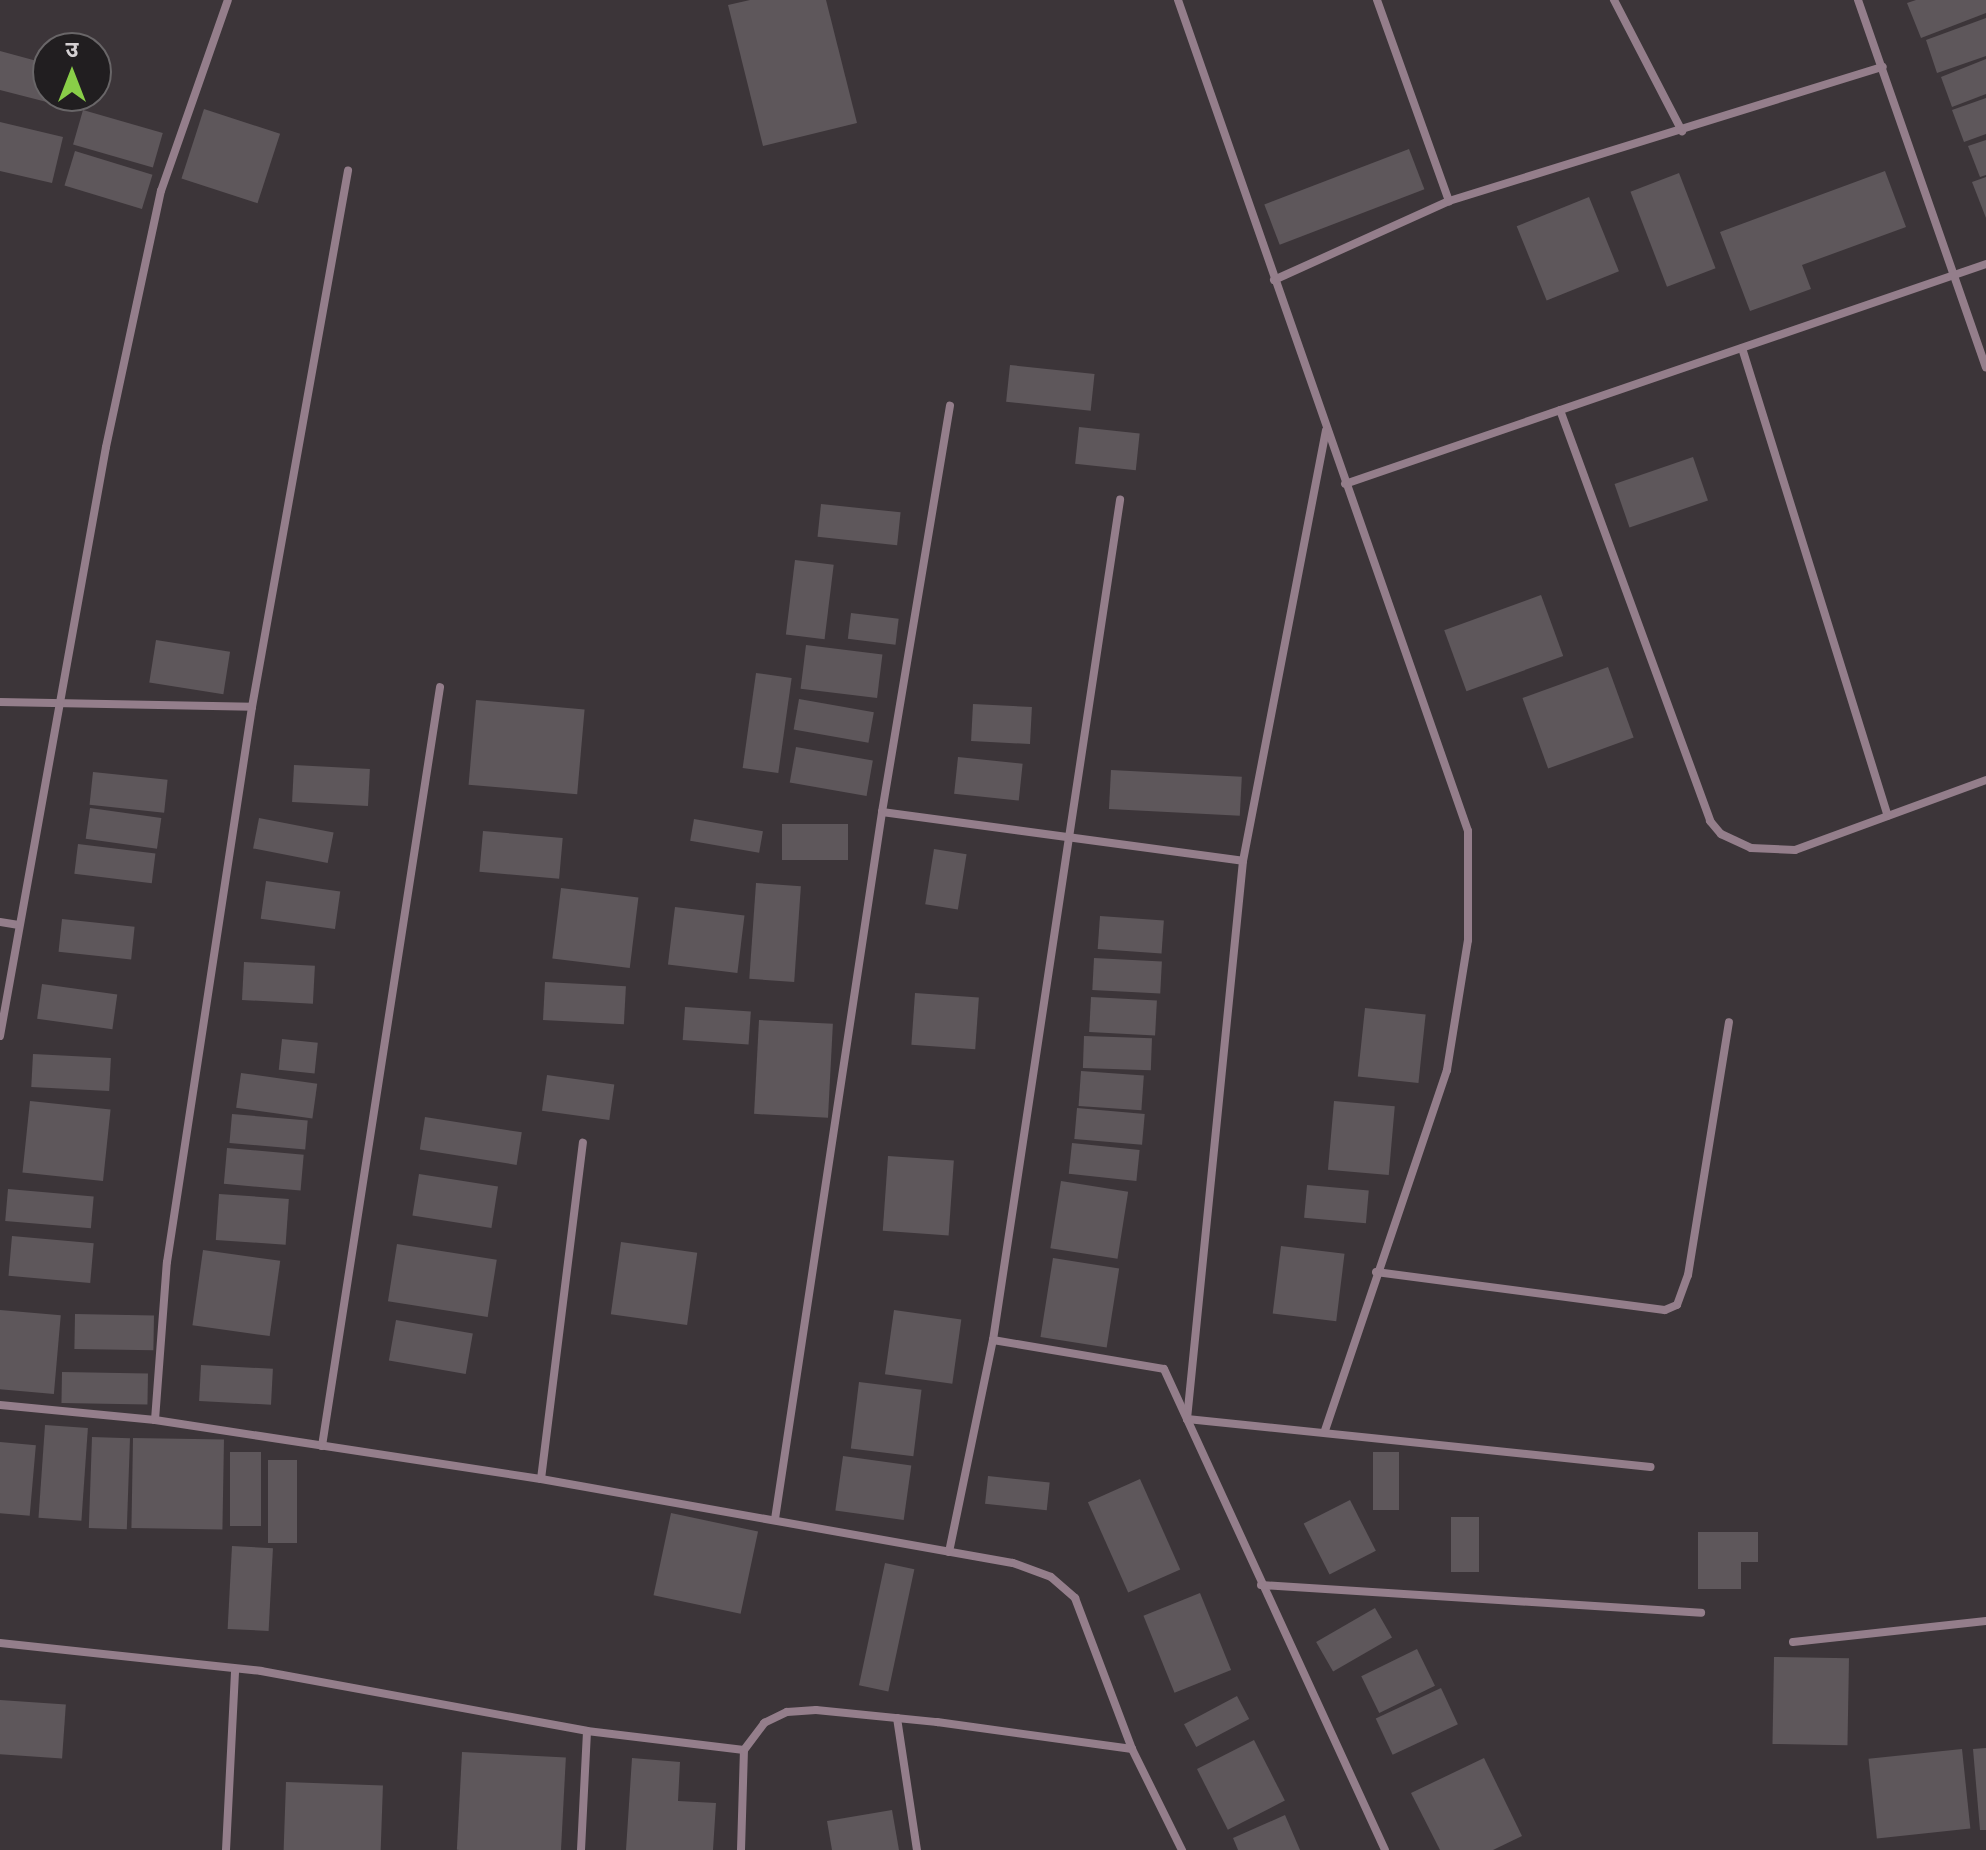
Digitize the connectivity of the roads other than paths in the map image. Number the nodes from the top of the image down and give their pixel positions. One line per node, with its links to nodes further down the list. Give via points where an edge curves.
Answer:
1 (228, 0): 21 (street, via 161,191)
2 (1178, 0): 12 (street)
3 (1377, 0): 9 (street)
4 (1614, 0): 7 (street)
5 (1858, 0): 6 (street)
6 (1883, 67): 7 (street); 11 (street)
7 (1682, 131): 9 (street)
8 (348, 171): 23 (street)
9 (1449, 201): 12 (street)
10 (1986, 264): 11 (street)
11 (1952, 275): 13 (street); 14 (street)
12 (1274, 280): 17 (street)
13 (1742, 348): 16 (street); 26 (street)
14 (1986, 367)
15 (950, 406): 25 (street)
16 (1560, 410): 18 (street); 26 (street, via 1710,821 1721,834 1751,848 1795,850)
17 (1326, 431): 18 (street); 28 (street)
18 (1345, 484): 34 (street, via 1468,831 1468,940 1447,1070)
19 (1120, 500): 27 (street)
20 (440, 687): 40 (street)
21 (59, 700): 22 (street); 23 (street); 30 (street)
22 (0, 702)
23 (252, 707): 38 (street, via 167,1262)
24 (1986, 780): 26 (street)
25 (882, 812): 27 (street); 43 (street)
26 (1888, 816)
27 (1069, 834): 28 (street); 35 (street)
28 (1243, 861): 37 (street)
29 (0, 922): 30 (street)
30 (19, 925): 32 (street)
31 (1729, 1022): 34 (street, via 1688,1275 1677,1305 1665,1310)
32 (0, 1036)
33 (583, 1143): 42 (street)
34 (1376, 1272): 39 (street)
35 (993, 1340): 37 (street, via 1164,1369); 44 (street)
36 (0, 1405): 38 (street)
37 (1187, 1419): 39 (street); 45 (street)
38 (155, 1420): 40 (street)
39 (1325, 1431): 41 (street)
40 (322, 1446): 42 (street)
41 (1651, 1467)
42 (541, 1479): 43 (street)
43 (775, 1519): 44 (street)
44 (949, 1552): 53 (street, via 1013,1563 1051,1577 1075,1598)
45 (1261, 1585): 46 (street); 60 (street)
46 (1701, 1613)
47 (1986, 1621): 48 (street)
48 (1793, 1642)
49 (0, 1643): 50 (street)
50 (235, 1670): 52 (street); 55 (street)
51 (897, 1718): 53 (street); 54 (street, via 787,1712 764,1723); 58 (street)
52 (587, 1731): 54 (street); 56 (street)
53 (1132, 1749): 59 (street)
54 (744, 1750): 57 (street)
55 (226, 1850)
56 (581, 1850)
57 (741, 1850)
58 (917, 1850)
59 (1182, 1850)
60 (1385, 1850)

